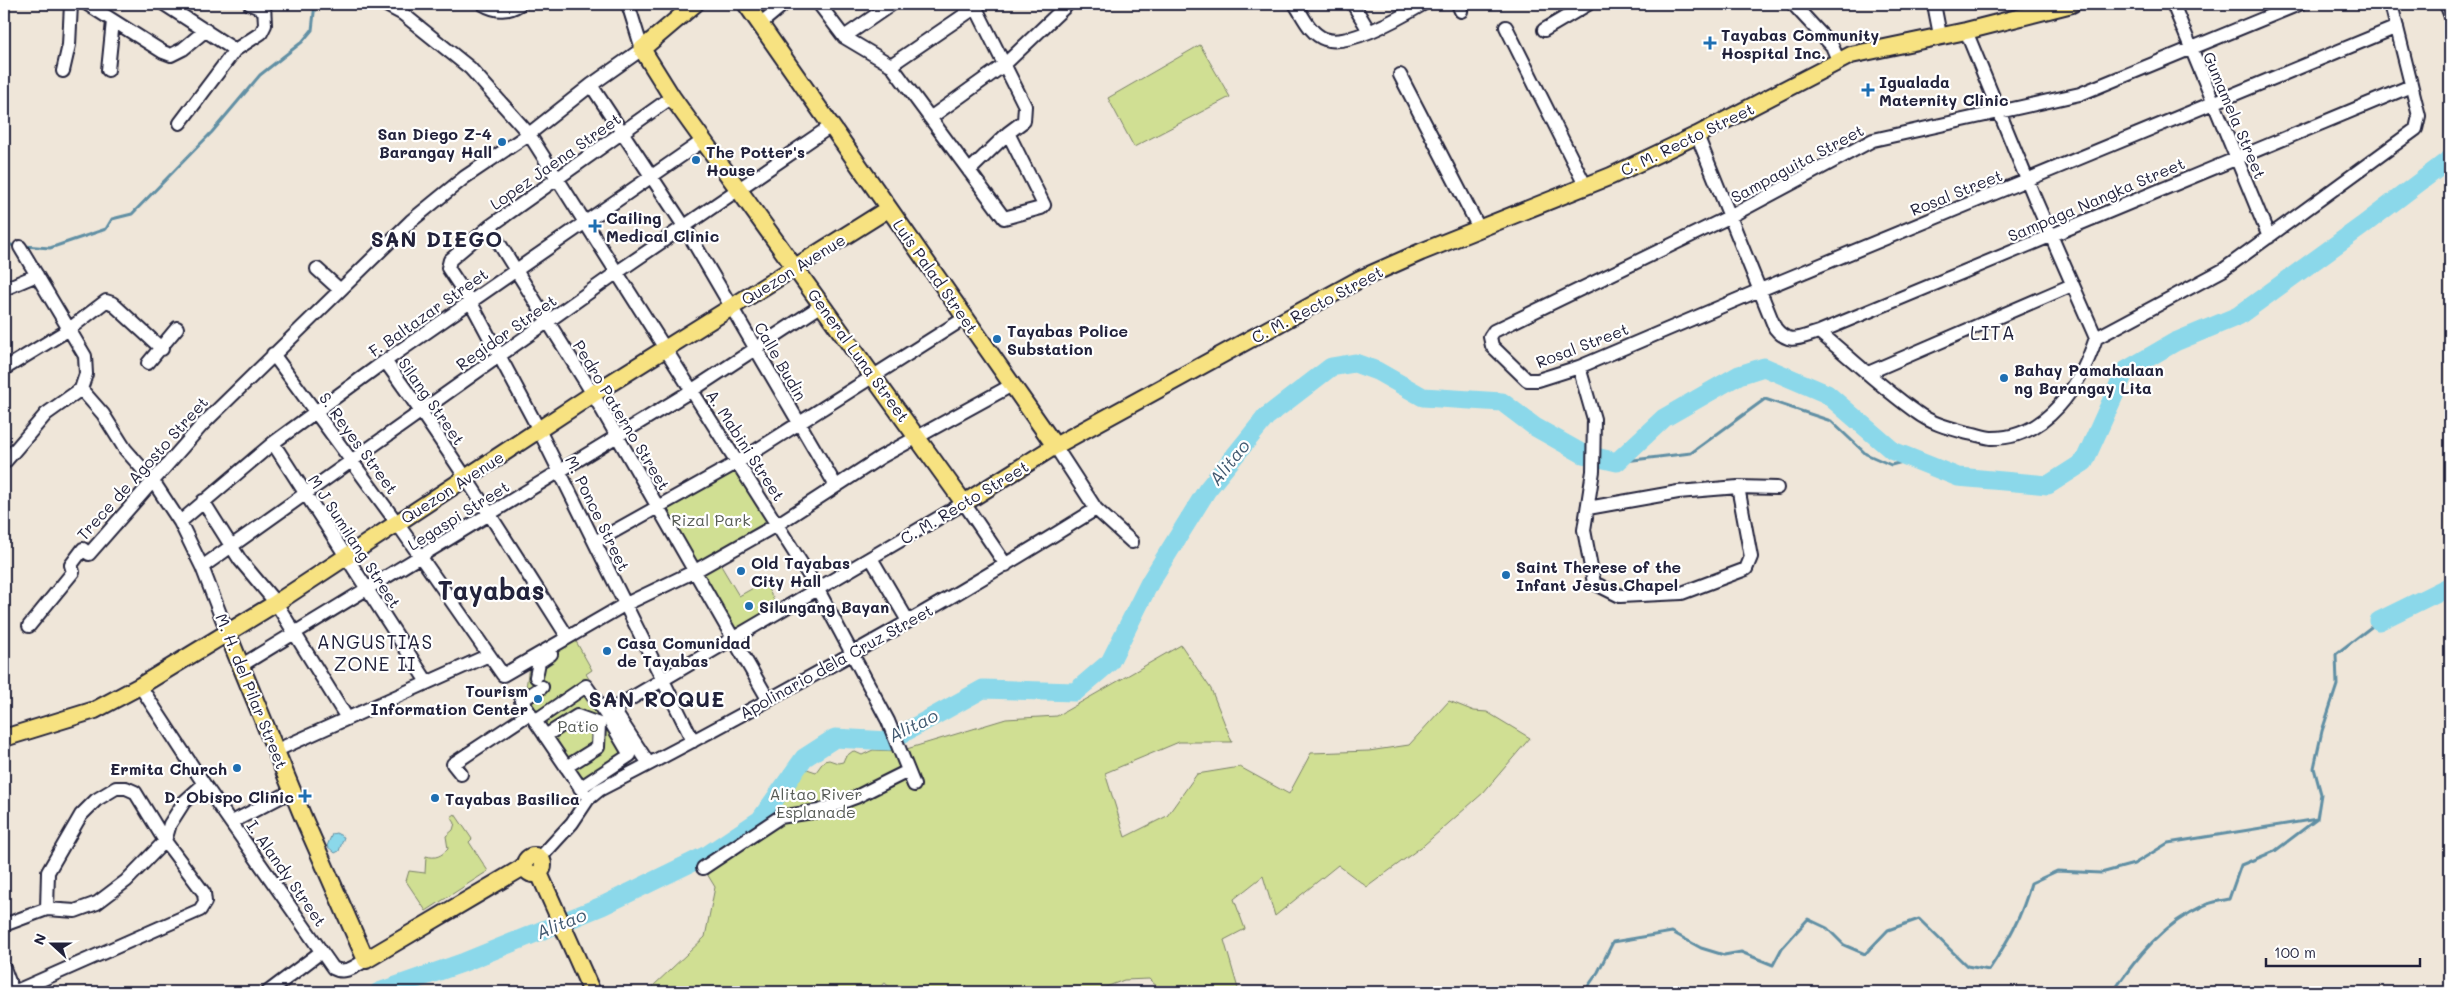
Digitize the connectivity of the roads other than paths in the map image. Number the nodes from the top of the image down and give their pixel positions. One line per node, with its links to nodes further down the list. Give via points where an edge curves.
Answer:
1 (71, 4): 47 (street, via 69,45)
2 (87, 4): 30 (street)
3 (164, 4): 34 (street)
4 (250, 4): 27 (street)
5 (520, 4): 24 (street, via 507,10)
6 (628, 4): 40 (street)
7 (695, 4): 40 (main road)
8 (746, 4): 31 (main road, Luis Palad Street)
9 (784, 4): 31 (street)
10 (819, 4): 39 (street)
11 (892, 4): 39 (street)
12 (1068, 4): 28 (street)
13 (1295, 4): 36 (street, via 1310,29 1325,39 1340,41)
14 (1353, 4): 36 (street)
15 (1588, 4): 35 (street)
16 (1793, 4): 43 (street, via 1832,46)
17 (1934, 4): 38 (street)
18 (2072, 4): 37 (main road, C. M. Recto Street)
19 (2173, 4): 41 (street, Gumamela Street)
20 (2299, 4): 41 (street, Sampaguita Street)
21 (2391, 4): 33 (street)
22 (2446, 4): 29 (street)
23 (390, 5): 59 (street, A. Mabini Street, via 470,68)
24 (485, 5)
25 (975, 6): 44 (street); 45 (street)
26 (1415, 6): 36 (street)
27 (264, 7): 42 (street, via 265,25)
28 (1053, 9): 45 (street)
29 (2450, 14)
30 (113, 21): 34 (street, via 172,55); 46 (street)
31 (760, 24): 56 (main road, Luis Palad Street)
32 (1506, 27): 67 (street)
33 (2397, 27): 50 (street); 52 (street, Rosal Street)
34 (206, 30): 42 (street)
35 (1544, 30)
36 (1369, 31)
37 (1966, 31): 38 (main road, C. M. Recto Street); 53 (street)
38 (1940, 35): 43 (main road, C. M. Recto Street, via 1851,56)
39 (844, 37): 44 (street)
40 (642, 49): 49 (street, Trece de Agosto Street); 51 (main road, General Luna Street)
41 (2190, 49): 52 (street, Gumamela Street); 53 (street, Sampaguita Street, via 2080,94)
42 (235, 50): 55 (street)
43 (1839, 62): 60 (main road, C. M. Recto Street)
44 (891, 64): 54 (street)
45 (1004, 65): 54 (street); 58 (street, via 1024,106 1024,121)
46 (108, 70)
47 (63, 71)
48 (1400, 75): 74 (street)
49 (591, 85): 57 (street, Calle Budin); 59 (street, Trece de Agosto Street)
50 (2411, 86): 62 (street, Sampaga Nangka Street); 76 (street, via 2419,116 2416,129)
51 (672, 97): 57 (street, Lopez Jaena Street); 61 (main road, General Luna Street)
52 (2214, 105): 62 (street, Gumamela Street); 66 (street, Rosal Street)
53 (2001, 112): 66 (street); 70 (street, Sampaguita Street, via 1873,140)
54 (930, 118): 63 (street)
55 (180, 123)
56 (830, 126): 68 (street, Regidor Street); 69 (main road, Luis Palad Street)
57 (623, 133): 64 (street, Calle Budin); 65 (street, Lopez Jaena Street)
58 (1008, 133): 63 (street); 63 (street, via 1043,201 1041,208 1004,218)
59 (529, 134): 65 (street, A. Mabini Street); 85 (street, Trece de Agosto Street, via 465,177 411,221)
60 (1697, 135): 67 (main road, C. M. Recto Street); 70 (street)
61 (704, 140): 64 (street, F. Baltazar Street); 68 (main road, General Luna Street)
62 (2236, 158): 75 (street, Sampaga Nangka Street); 76 (street, Gumamela Street)
63 (969, 171)
64 (651, 175): 71 (street, F. Baltazar Street); 72 (street, Calle Budin)
65 (558, 178): 71 (street, A. Mabini Street); 73 (street, Lopez Jaena Street)
66 (2028, 180): 75 (street); 86 (street, Rosal Street)
67 (1585, 185): 74 (main road, C. M. Recto Street)
68 (738, 188): 72 (street, Regidor Street); 78 (main road, General Luna Street)
69 (888, 209): 78 (main road, Quezon Avenue); 90 (main road, Luis Palad Street)
70 (1729, 217): 86 (street); 107 (street, Sampaguita Street, via 1494,331 1490,337 1492,346)
71 (585, 221): 80 (street, F. Baltazar Street); 81 (street, A. Mabini Street)
72 (684, 226): 81 (street, Regidor Street); 89 (street, Calle Budin)
73 (489, 227): 80 (street, Pedro Paterno Street); 87 (street, Lopez Jaena Street, via 448,263 448,268)
74 (1478, 228): 119 (main road, C. M. Recto Street, via 1360,279)
75 (2051, 235): 83 (street); 94 (street, Sampaga Nangka Street)
76 (2269, 237): 95 (street, via 2223,270)
77 (20, 247): 82 (street)
78 (796, 267): 88 (main road, General Luna Street); 89 (main road, Quezon Avenue)
79 (317, 269): 85 (street)
80 (516, 269): 87 (street, F. Baltazar Street); 91 (street, Pedro Paterno Street)
81 (616, 273): 91 (street, Regidor Street); 98 (street, A. Mabini Street)
82 (37, 275): 84 (street); 93 (street)
83 (2072, 285): 95 (street); 105 (street)
84 (4, 289)
85 (338, 290): 99 (street, Trece de Agosto Street)
86 (1760, 290): 94 (street, Sampaga Nangka Street, via 1775,328 1782,337 1792,340); 103 (street, Rosal Street)
87 (470, 301): 100 (street, M. Ponce Street); 101 (street, F. Baltazar Street)
88 (822, 304): 97 (street, Legaspi Street); 106 (main road, General Luna Street)
89 (732, 308): 97 (street, Calle Budin); 98 (main road, Quezon Avenue)
90 (965, 318): 106 (street); 108 (main road, Luis Palad Street)
91 (548, 322): 100 (street, Regidor Street); 111 (street, Pedro Paterno Street)
92 (177, 328): 96 (street)
93 (68, 330): 96 (street, via 106,301); 104 (street); 109 (street, via 85,356 86,374)
94 (1819, 332): 105 (street)
95 (2096, 338): 105 (street, via 2072,389 2050,417 2027,431 1990,438 1943,427 1916,413)
96 (162, 349): 102 (street)
97 (755, 349): 110 (street, Legaspi Street); 114 (street, Calle Budin)
98 (664, 350): 110 (street, A. Mabini Street); 111 (main road, Quezon Avenue)
99 (274, 354): 113 (street, S. Reyes Street); 125 (street, Trece de Agosto Street, via 202,425)
100 (500, 356): 112 (street, Regidor Street); 115 (street, M. Ponce Street)
101 (385, 361): 112 (street, Silang Street); 113 (street, F. Baltazar Street)
102 (148, 363)
103 (1579, 367): 107 (street, Rosal Street, via 1538,380); 133 (street, via 1594,419)
104 (4, 369)
105 (1868, 372)
106 (874, 376): 114 (street); 117 (main road, General Luna Street)
107 (1527, 380)
108 (1012, 385): 117 (street); 119 (main road, Luis Palad Street)
109 (81, 389): 122 (street, via 46,414); 125 (street, M. H. del Pilar Street)
110 (691, 391): 116 (street, Legaspi Street); 121 (street, A. Mabini Street)
111 (593, 394): 115 (main road, Quezon Avenue); 116 (street, Pedro Paterno Street)
112 (421, 411): 120 (street, Regidor Street); 124 (street, Silang Street)
113 (316, 412): 118 (street, F. Baltazar Street); 120 (street, S. Reyes Street)
114 (799, 424): 121 (street); 126 (street, Calle Budin)
115 (539, 430): 123 (street, M. Ponce Street); 124 (main road, Quezon Avenue)
116 (617, 437): 123 (street, Legaspi Street); 132 (street, Pedro Paterno Street)
117 (918, 437): 126 (street); 131 (main road, General Luna Street)
118 (273, 443): 129 (street, M J Sumilang Street); 130 (street, F. Baltazar Street)
119 (1056, 446): 131 (main road, C. M. Recto Street); 134 (street, Luis Palad Street)
120 (352, 461): 129 (street, Regidor Street); 137 (street, S. Reyes Street)
121 (738, 462): 132 (street); 138 (street, A. Mabini Street)
122 (4, 463)
123 (559, 472): 135 (street, Legaspi Street); 139 (street, M. Ponce Street)
124 (465, 478): 135 (street, Silang Street); 137 (main road, Quezon Avenue)
125 (153, 481): 136 (street, M. H. del Pilar Street); 153 (street, Trece de Agosto Street, via 89,554 83,549 71,565 73,572)
126 (836, 486): 138 (street)
127 (1738, 487): 128 (street); 133 (street, via 1678,492); 133 (street, via 1749,564 1746,569 1682,593 1620,596 1594,584 1584,530)
128 (1777, 488)
129 (304, 492): 141 (street, Regidor Street); 143 (street, M J Sumilang Street)
130 (203, 501): 136 (street, F. Baltazar Street); 141 (street)
131 (964, 503): 144 (street, C. M. Recto Street); 145 (street, General Luna Street)
132 (657, 507): 139 (street); 147 (street, Pedro Paterno Street)
133 (1588, 508)
134 (1096, 509): 140 (street, Luis Palad Street); 145 (street, Apolinario dela Cruz Street)
135 (490, 514): 142 (street, Legaspi Street); 156 (street, Silang Street)
136 (180, 522): 146 (street, M. H. del Pilar Street)
137 (397, 523): 142 (street, S. Reyes Street); 143 (main road, Quezon Avenue)
138 (778, 524): 147 (street); 148 (street, A. Mabini Street)
139 (595, 542): 151 (street, M. Ponce Street)
140 (1132, 542)
141 (231, 546): 146 (street, Regidor Street); 150 (street)
142 (420, 556): 149 (street, Legaspi Street); 159 (street, S. Reyes Street)
143 (345, 557): 149 (street, M J Sumilang Street); 150 (main road, Quezon Avenue)
144 (871, 558): 148 (street, C. M. Recto Street); 152 (street)
145 (1006, 565): 152 (street, Apolinario dela Cruz Street)
146 (202, 567): 154 (street, M. H. del Pilar Street)
147 (695, 572): 151 (street); 157 (street, Pedro Paterno Street)
148 (817, 588): 157 (street, C. M. Recto Street); 158 (street, A. Mabini Street)
149 (367, 590): 155 (street, Legaspi Street); 162 (street, M J Sumilang Street)
150 (276, 603): 154 (main road, Quezon Avenue); 155 (street)
151 (624, 605): 156 (street); 161 (street, M. Ponce Street)
152 (908, 621): 158 (street, Apolinario dela Cruz Street)
153 (29, 626)
154 (227, 632): 160 (main road, M. H. del Pilar Street); 163 (main road, Quezon Avenue)
155 (294, 635): 160 (street, Legaspi Street); 167 (street)
156 (569, 638): 159 (street, S. Reyes Street, via 503,675); 165 (street, via 539,662 539,682)
157 (733, 639): 161 (street, C. M. Recto Street); 164 (street, Pedro Paterno Street)
158 (853, 653): 164 (street, Apolinario dela Cruz Street); 174 (street, A. Mabini Street, via 888,721)
159 (488, 655): 162 (street)
160 (242, 665): 171 (main road, M. H. del Pilar Street)
161 (662, 681): 166 (street, C. M. Recto Street, via 618,706); 170 (street, M. Ponce Street)
162 (427, 682): 167 (street)
163 (140, 686): 169 (main road, Quezon Avenue, via 95,710); 176 (street, I. Alandy Street)
164 (768, 699): 170 (street, Apolinario dela Cruz Street)
165 (528, 710): 166 (street, via 586,686); 168 (street); 175 (street, via 453,764)
166 (610, 716): 168 (street, via 577,716); 172 (street); 173 (street, via 598,747); 178 (street, via 630,755)
167 (347, 718): 171 (street)
168 (545, 736): 173 (street)
169 (4, 738)
170 (693, 741): 172 (street, Apolinario dela Cruz Street)
171 (277, 750): 179 (main road, M. H. del Pilar Street)
172 (649, 764): 180 (street, Apolinario dela Cruz Street)
173 (566, 767): 178 (street)
174 (908, 771): 177 (street, A. Mabini Street); 184 (street, via 819,811 780,817)
175 (461, 774)
176 (204, 784): 181 (street, I. Alandy Street); 182 (street, via 184,802 170,824)
177 (914, 785)
178 (580, 788): 180 (street)
179 (292, 792): 181 (street); 188 (main road, M. H. del Pilar Street)
180 (588, 799): 183 (street, Apolinario dela Cruz Street)
181 (232, 822): 187 (street, I. Alandy Street)
182 (165, 841): 185 (street, via 126,881 97,903 75,911); 185 (street, via 135,792 116,788 96,800 81,815 48,872); 191 (street, via 204,893 205,902 200,910)
183 (535, 866): 188 (main road, Apolinario dela Cruz Street); 193 (main road)
184 (703, 868)
185 (46, 909): 186 (street)
186 (4, 925)
187 (321, 952): 190 (street, I. Alandy Street, via 333,968); 192 (street)
188 (366, 960): 190 (street, Apolinario dela Cruz Street)
189 (4, 968): 191 (street)
190 (344, 972)
191 (14, 992)
192 (268, 992)
193 (592, 992)

